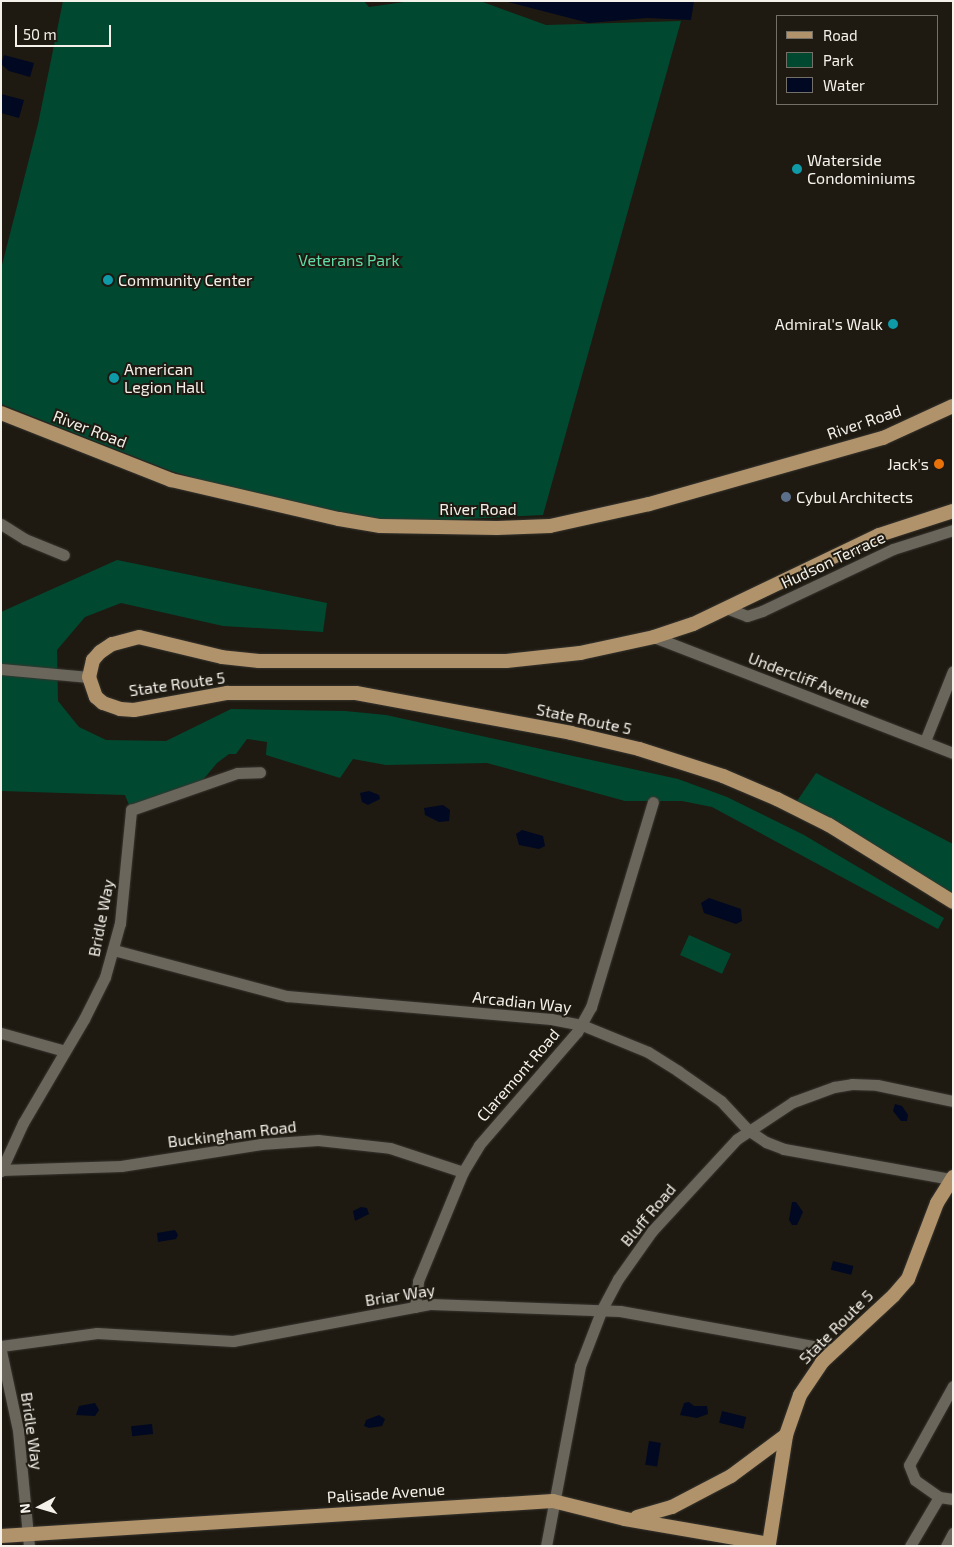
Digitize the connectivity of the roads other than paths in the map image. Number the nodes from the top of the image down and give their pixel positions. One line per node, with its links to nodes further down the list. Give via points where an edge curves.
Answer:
1 (953, 406): 2 (main road, River Road, via 883,438 649,504 550,526 505,528 380,526 330,517 171,480)
2 (1, 413)
3 (953, 511): 7 (main road, State Route 5, via 879,536)
4 (1, 524): 6 (street, via 25,539)
5 (953, 530): 7 (street, Hudson Terrace, via 893,549 762,611 747,616)
6 (64, 555)
7 (729, 609): 8 (main road, State Route 5)
8 (654, 637): 11 (main road, State Route 5, via 580,653 506,661 259,661 222,657 139,637 118,641 100,652 93,660); 12 (street, Undercliff Avenue)
9 (1, 669): 11 (street)
10 (953, 671): 12 (street)
11 (89, 677): 16 (main road, State Route 5, via 96,697 102,703 120,709 134,710 228,693 356,693 553,729 639,749 723,776 777,799 829,825)
12 (925, 741): 13 (street, Undercliff Avenue)
13 (953, 753)
14 (260, 772): 17 (street, Bridle Way, via 237,773 131,810 125,887)
15 (653, 802): 18 (street, Claremont Road, via 595,998)
16 (953, 902)
17 (114, 950): 18 (street, Arcadian Way, via 288,996 551,1019); 20 (street, Bridle Way, via 84,1019)
18 (582, 1025): 22 (street, Arcadian Way, via 648,1052 671,1066 733,1111); 24 (street, Claremont Road, via 496,1122)
19 (1, 1033): 20 (street)
20 (65, 1051): 23 (street, Bridle Way, via 23,1123)
21 (953, 1100): 22 (street, Bluff Road, via 877,1085 834,1087 793,1102)
22 (748, 1130): 25 (street, Arcadian Way, via 784,1149); 27 (street, Bluff Road, via 652,1231 618,1279)
23 (1, 1170): 24 (street, Buckingham Road, via 121,1166 261,1144 318,1140 390,1148)
24 (463, 1172): 26 (street, Claremont Road, via 418,1281)
25 (952, 1178): 30 (main road, State Route 5, via 937,1203 908,1279)
26 (415, 1307): 27 (street, Briar Way, via 451,1304); 28 (street, Briar Way, via 233,1341 97,1333)
27 (602, 1309): 30 (street, Briar Way); 35 (street, Bluff Road, via 571,1399)
28 (1, 1346)
29 (1, 1350): 39 (street, Bridle Way, via 16,1422)
30 (834, 1350): 32 (main road, State Route 5, via 810,1377)
31 (953, 1386): 33 (street, via 909,1465 914,1480)
32 (786, 1435): 36 (main road, via 731,1476 672,1507); 40 (main road, State Route 5)
33 (940, 1496): 34 (street); 42 (street)
34 (953, 1498)
35 (553, 1501): 36 (main road, Palisade Avenue); 39 (main road, Palisade Avenue); 41 (street, Bluff Road)
36 (625, 1519): 40 (main road, Palisade Avenue)
37 (953, 1534): 43 (street)
38 (1, 1536): 39 (main road, Palisade Avenue)
39 (29, 1540)
40 (769, 1544)
41 (546, 1546)
42 (910, 1546)
43 (946, 1546)

